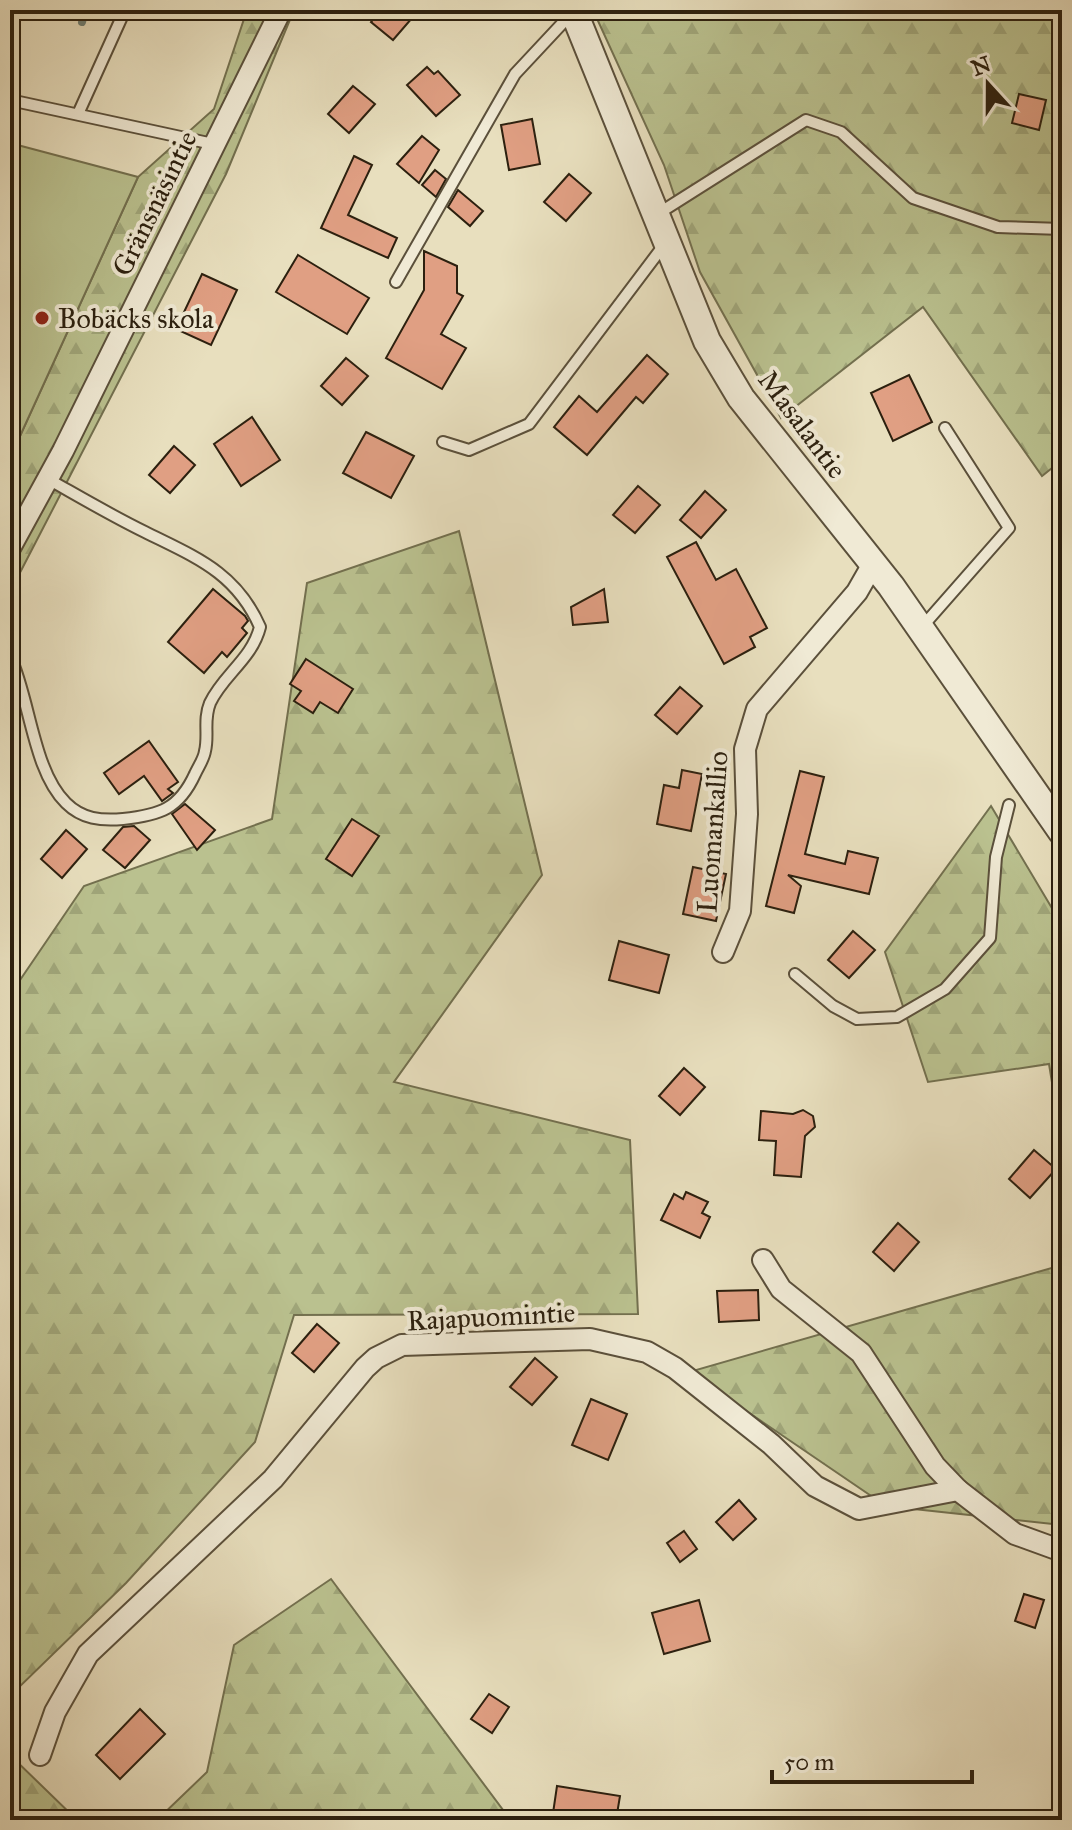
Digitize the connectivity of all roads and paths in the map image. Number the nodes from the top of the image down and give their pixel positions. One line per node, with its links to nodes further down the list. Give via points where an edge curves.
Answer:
1 (125, 10): 5 (lane)
2 (281, 10): 6 (street, Gränsnäsintie)
3 (574, 11): 7 (street, Masalantie); 10 (lane, via 515,74)
4 (10, 100): 5 (lane)
5 (78, 114): 6 (lane)
6 (213, 144): 13 (street, Gränsnäsintie)
7 (654, 217): 8 (lane, via 806,120 841,132 913,198 998,227); 9 (street, Masalantie)
8 (1062, 229)
9 (666, 244): 12 (lane, via 529,424 469,450); 15 (street, Masalantie, via 707,341 741,398)
10 (396, 282)
11 (945, 428): 16 (lane, via 1009,528)
12 (443, 442)
13 (48, 479): 14 (street, Gränsnäsintie); 17 (lane, via 199,556 233,585 260,627 210,705 205,751 188,790 177,805 120,819 89,819 65,803 34,742 23,684)
14 (10, 548)
15 (873, 564): 16 (street, Masalantie); 20 (street, Luomankallio, via 857,592 757,709 745,749 747,814 740,911)
16 (921, 629): 19 (street, Masalantie)
17 (10, 656)
18 (1009, 805): 21 (lane, via 996,857 990,938 945,989 897,1017 857,1019)
19 (1062, 832)
20 (723, 952)
21 (795, 974)
22 (763, 1260): 23 (street, via 781,1289 861,1353 935,1466)
23 (958, 1490): 24 (street, via 1015,1534); 25 (street, Rajapuomintie, via 859,1509 815,1486 699,1387 647,1352 590,1339 402,1345 365,1368 273,1479 88,1654 55,1712)
24 (1062, 1551)
25 (40, 1755)

